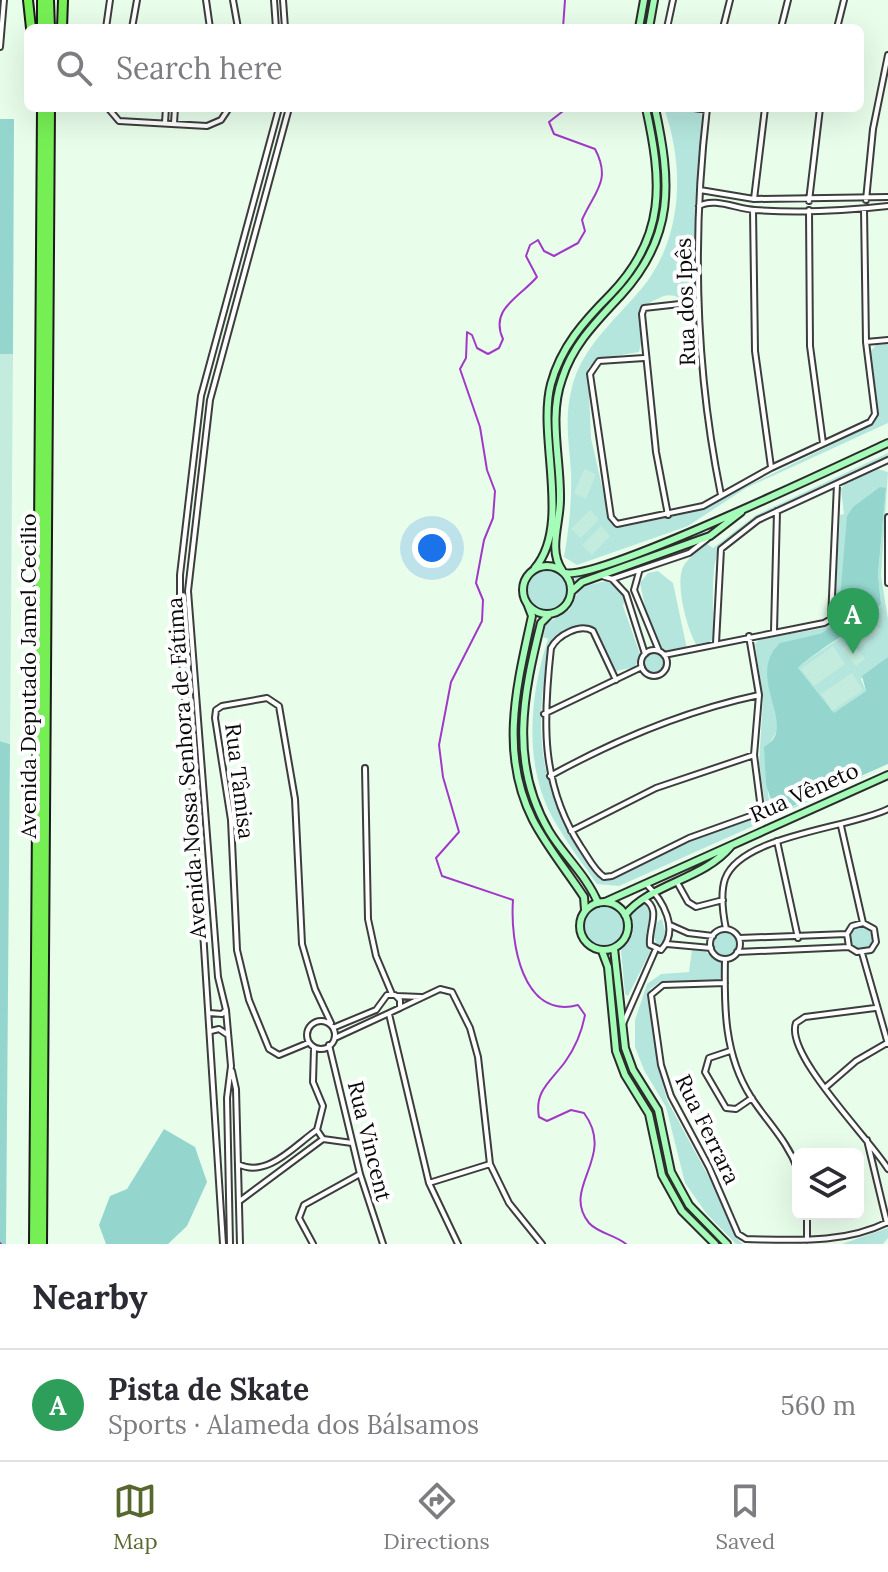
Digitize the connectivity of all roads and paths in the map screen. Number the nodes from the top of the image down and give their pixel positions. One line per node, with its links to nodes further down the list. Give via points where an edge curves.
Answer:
1 (4, 0): 34 (street)
2 (28, 0): 18 (highway)
3 (42, 0): 19 (highway)
4 (49, 0): 20 (highway)
5 (65, 0): 21 (highway)
6 (110, 0): 22 (street)
7 (137, 0): 23 (street)
8 (206, 0): 24 (street)
9 (233, 0): 25 (street)
10 (274, 0): 26 (street)
11 (283, 0): 27 (street)
12 (644, 0): 28 (street)
13 (654, 0): 29 (street)
14 (673, 0): 30 (street)
15 (730, 0): 31 (street)
16 (788, 0): 32 (street)
17 (844, 0): 33 (street)
18 (31, 24)
19 (42, 24)
20 (50, 24)
21 (62, 24)
22 (107, 24)
23 (133, 24)
24 (209, 24)
25 (237, 24)
26 (276, 24)
27 (285, 24)
28 (640, 24)
29 (650, 24)
30 (668, 24)
31 (724, 24)
32 (782, 24)
33 (838, 24)
34 (0, 47)
35 (888, 55): 57 (street)
36 (41, 112): 51 (highway)
37 (51, 112): 51 (highway)
38 (111, 112): 49 (street, via 119,121)
39 (166, 112): 49 (street)
40 (175, 112): 50 (street)
41 (226, 112): 50 (street, via 215,125)
42 (278, 112): 67 (street, Avenida Nossa Senhora de Fátima)
43 (288, 112): 68 (street, Avenida Nossa Senhora de Fátima)
44 (647, 112): 84 (street, via 659,180 653,223 632,268 589,315 558,362 547,411 550,522 546,549)
45 (656, 112): 86 (street, via 667,163 658,236 638,275 574,350 555,408 561,483 555,552)
46 (707, 112): 52 (street, Rua dos Ipês)
47 (765, 112): 54 (street)
48 (820, 112): 58 (street)
49 (165, 123): 50 (street)
50 (174, 123)
51 (46, 154): 185 (highway, Avenida Deputado Jamel Cecilio); 186 (highway, Avenida Deputado Jamel Cecilio)
52 (700, 190): 54 (street); 59 (street, Rua dos Ipês)
53 (888, 197): 57 (street)
54 (754, 199): 55 (street)
55 (784, 200): 58 (street); 64 (street)
56 (838, 200): 57 (street); 58 (street); 61 (street)
57 (866, 200)
58 (809, 201)
59 (699, 206): 63 (street, via 707,202); 66 (street, Rua dos Ipês)
60 (888, 206): 62 (street)
61 (837, 209): 62 (street); 65 (street)
62 (864, 209): 70 (street)
63 (753, 210): 64 (street); 75 (street, via 755,351)
64 (785, 210): 65 (street)
65 (809, 210): 72 (street, via 810,346)
66 (698, 302): 71 (street, via 644,308); 77 (street, Rua dos Ipês, via 711,445)
67 (224, 306): 68 (street); 151 (street, Avenida Nossa Senhora de Fátima, via 201,396 180,575 180,636)
68 (233, 309): 149 (street, Avenida Nossa Senhora de Fátima, via 210,400 188,591 213,932)
69 (888, 340): 70 (street)
70 (866, 342): 72 (street, via 875,414 870,422)
71 (644, 358): 80 (street); 80 (street, via 599,361 590,374 611,517 617,524)
72 (823, 443): 75 (street)
73 (888, 443): 78 (street)
74 (888, 460): 76 (street)
75 (771, 468): 77 (street)
76 (837, 484): 79 (street); 97 (street, via 831,619)
77 (721, 495): 80 (street)
78 (772, 495): 82 (street); 83 (street)
79 (777, 511): 97 (street); 99 (street, via 721,549)
80 (668, 515)
81 (888, 517): 89 (street)
82 (703, 526): 83 (street); 86 (street, via 589,569)
83 (710, 536): 85 (street, via 689,553); 87 (street)
84 (535, 568): 86 (street, via 549,565); 91 (street, via 523,588)
85 (640, 570): 88 (street); 92 (street, via 634,590)
86 (564, 571): 90 (street)
87 (599, 576): 88 (street); 90 (street)
88 (612, 579): 94 (street, via 626,594)
89 (888, 583)
90 (572, 591): 93 (street, via 565,607)
91 (527, 603): 93 (street); 126 (street, via 532,616 512,718 517,771 533,819 584,897)
92 (640, 611): 94 (street); 95 (street)
93 (550, 614): 125 (street, via 541,623 522,709 525,771 550,833)
94 (632, 614): 96 (street)
95 (647, 628): 96 (street); 100 (street)
96 (638, 631): 101 (street)
97 (774, 631): 98 (street)
98 (749, 636): 99 (street); 107 (street)
99 (716, 643): 103 (street)
100 (659, 651): 101 (street); 102 (street)
101 (645, 654): 105 (street)
102 (664, 655): 103 (street); 104 (street)
103 (676, 656): 104 (street)
104 (667, 665): 105 (street, via 654,676)
105 (642, 667): 106 (street)
106 (616, 680): 108 (street); 108 (street, via 593,631 580,628 556,639)
107 (759, 695): 109 (street); 112 (street, via 673,717)
108 (544, 714): 112 (street)
109 (754, 755): 115 (street, via 656,788); 115 (street, via 761,809 756,814 689,838 612,876 604,877)
110 (365, 768): 145 (street, via 368,919 376,956)
111 (888, 775): 117 (street, Rua Vêneto)
112 (549, 777): 115 (street)
113 (888, 809): 114 (street)
114 (841, 826): 116 (street); 128 (street)
115 (571, 831)
116 (777, 841): 124 (street, via 741,858 724,881); 134 (street)
117 (734, 843): 118 (street, Rua Vêneto); 119 (street, Rua Vêneto)
118 (712, 852): 119 (street); 120 (street, Rua Vêneto)
119 (718, 861): 121 (street, Rua Vêneto)
120 (646, 884): 122 (street); 125 (street, Rua Vêneto)
121 (678, 884): 122 (street, Rua Vêneto); 124 (street, via 696,907)
122 (657, 894): 123 (street, Rua Vêneto); 129 (street)
123 (644, 899): 127 (street, Rua Vêneto); 140 (street, via 653,909 649,939)
124 (723, 900): 130 (street)
125 (602, 902): 126 (street); 127 (street)
126 (585, 910): 139 (street, via 581,936)
127 (625, 915): 137 (street, via 625,938)
128 (863, 923): 131 (street); 142 (street, via 877,937)
129 (670, 925): 132 (street); 135 (street)
130 (726, 929): 132 (street); 133 (street)
131 (847, 934): 134 (street); 136 (street)
132 (713, 936): 138 (street)
133 (739, 938): 134 (street); 141 (street)
134 (798, 938)
135 (667, 944): 138 (street); 140 (street)
136 (849, 947): 141 (street); 142 (street)
137 (614, 948): 139 (street); 155 (street)
138 (711, 948): 143 (street)
139 (602, 951): 194 (street, via 616,1051 652,1122 662,1175 682,1211)
140 (655, 951): 155 (street)
141 (737, 952): 143 (street)
142 (862, 953): 148 (street)
143 (725, 959): 144 (street)
144 (725, 983): 163 (street); 184 (street, Rua Ferrara, via 666,984 652,992 667,1086 738,1234 746,1239)
145 (395, 995): 146 (street); 147 (street); 154 (street, via 383,998 376,1010)
146 (421, 997): 147 (street); 176 (street, via 448,989 466,1019 480,1068)
147 (400, 1008): 152 (street)
148 (875, 1008): 160 (street); 165 (street, via 805,1017 796,1023 793,1032 801,1054)
149 (226, 1010): 151 (street); 157 (street, Avenida Nossa Senhora de Fátima)
150 (324, 1011): 153 (street); 154 (street); 159 (street, Rua Tâmisa, via 300,932 295,799 279,706 267,698 216,710 231,820 236,939 249,1000 274,1053)
151 (209, 1013): 156 (street, Avenida Nossa Senhora de Fátima)
152 (389, 1014): 158 (street); 180 (street)
153 (319, 1022): 154 (street); 159 (street, via 309,1029)
154 (333, 1025): 158 (street)
155 (622, 1026): 195 (street, via 630,1063 661,1119 675,1180 689,1205)
156 (210, 1031): 157 (street, via 219,1029); 187 (street, Avenida Nossa Senhora de Fátima)
157 (229, 1037): 164 (street, Avenida Nossa Senhora de Fátima)
158 (335, 1038): 161 (street)
159 (308, 1043): 162 (street)
160 (888, 1044): 165 (street, via 856,1061)
161 (329, 1045): 162 (street); 171 (street, Rua Vincent)
162 (314, 1048): 167 (street, via 313,1082 323,1106)
163 (730, 1051): 166 (street); 166 (street, via 709,1058 705,1072 726,1108 736,1109)
164 (231, 1066): 175 (street); 188 (street, Avenida Nossa Senhora de Fátima)
165 (826, 1087): 168 (street)
166 (752, 1098): 173 (street)
167 (317, 1130): 169 (street); 170 (street)
168 (866, 1138): 178 (street); 183 (street)
169 (323, 1139): 171 (street); 172 (street)
170 (301, 1141): 172 (street); 174 (street)
171 (352, 1143): 179 (street, Rua Vincent)
172 (307, 1150): 177 (street)
173 (792, 1158)
174 (276, 1160): 175 (street, via 261,1169); 177 (street)
175 (238, 1164): 181 (street)
176 (490, 1164): 180 (street); 193 (street, via 514,1212)
177 (282, 1168): 181 (street)
178 (888, 1169)
179 (360, 1174): 190 (street, via 299,1212); 191 (street, Rua Vincent)
180 (429, 1183): 192 (street)
181 (240, 1202): 189 (street)
182 (807, 1220): 184 (street)
183 (887, 1223): 184 (street, via 852,1238)
184 (807, 1240)
185 (34, 1244)
186 (42, 1244)
187 (223, 1244)
188 (230, 1244)
189 (240, 1244)
190 (313, 1244)
191 (383, 1244)
192 (458, 1244)
193 (542, 1244)
194 (715, 1244)
195 (727, 1244)

